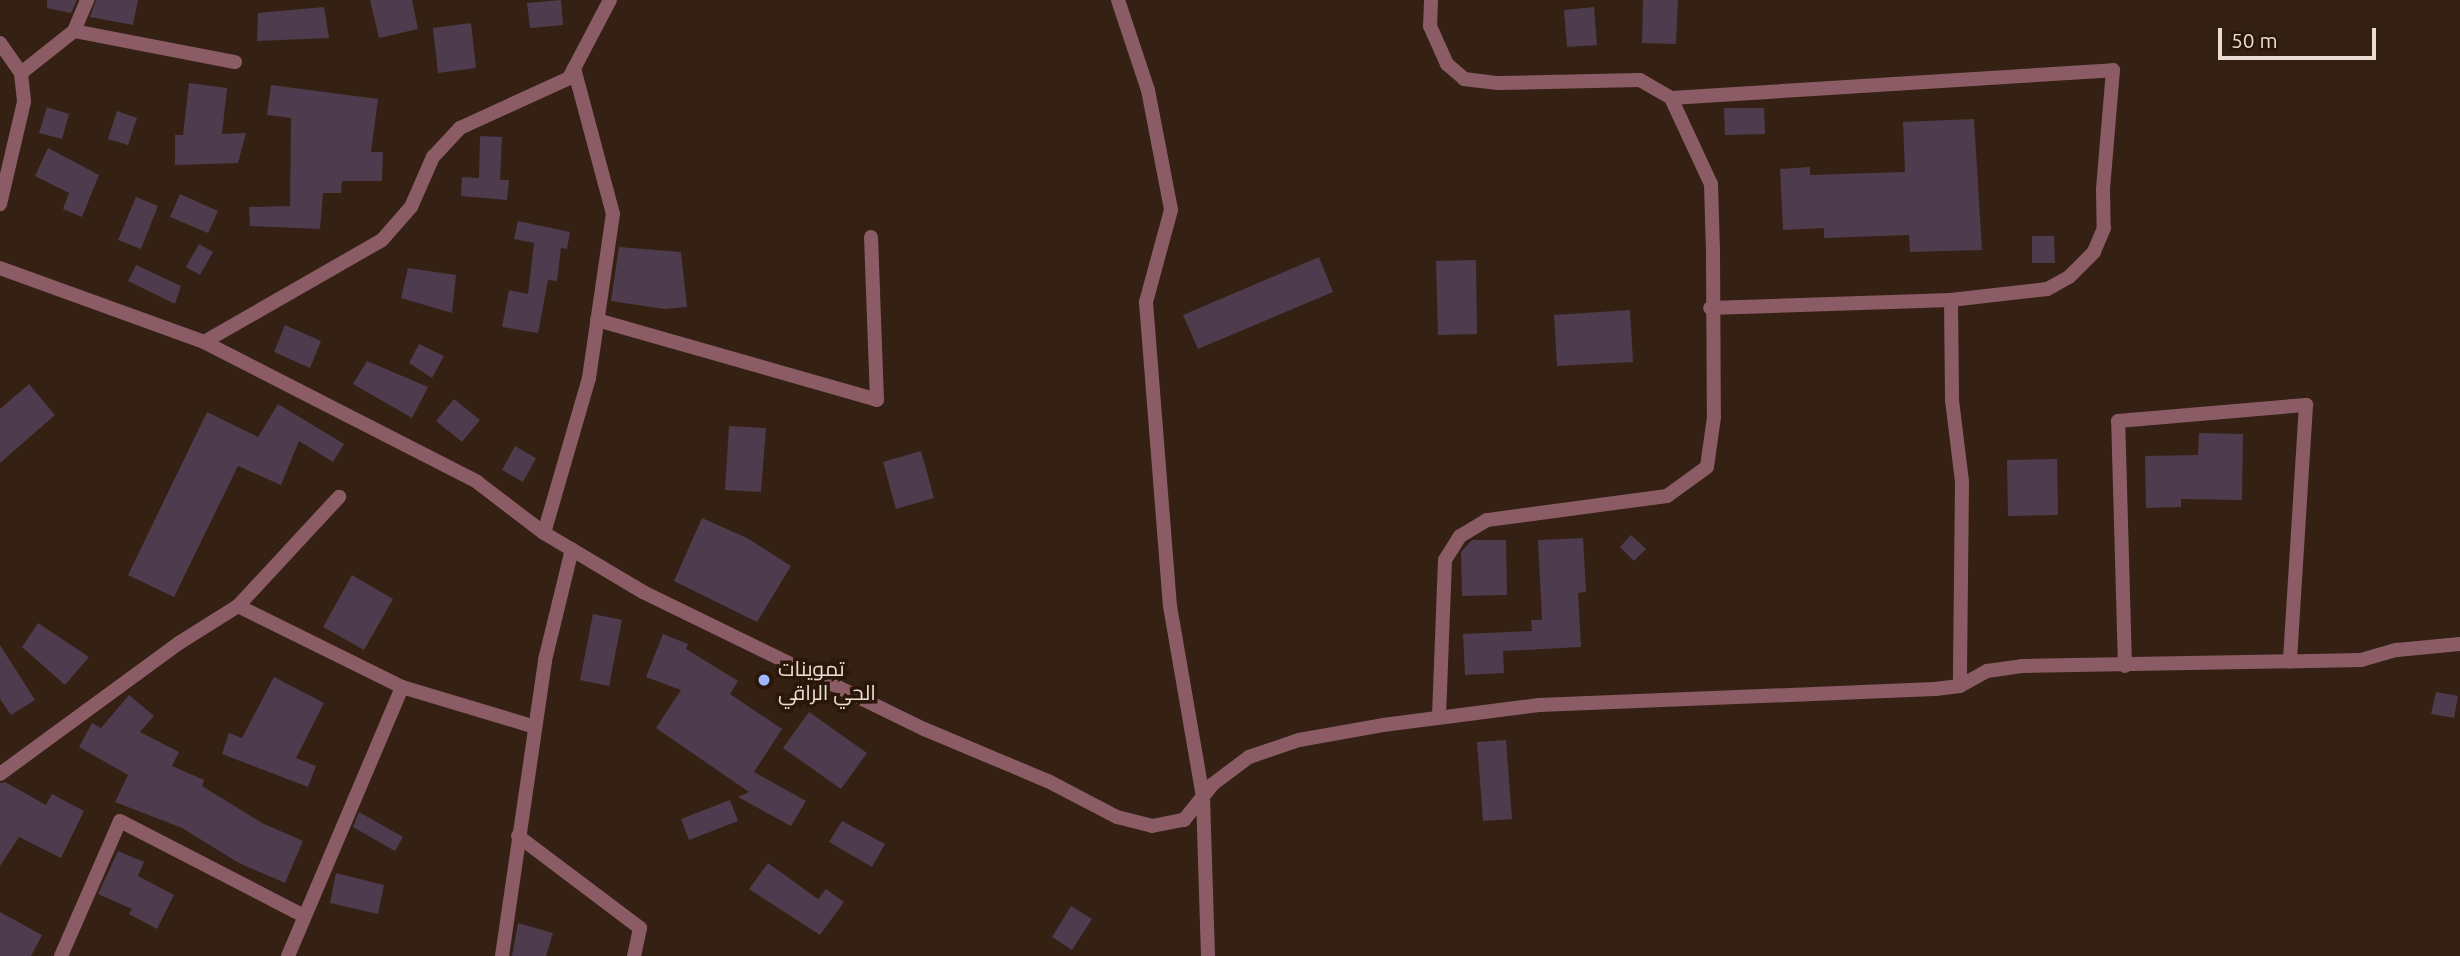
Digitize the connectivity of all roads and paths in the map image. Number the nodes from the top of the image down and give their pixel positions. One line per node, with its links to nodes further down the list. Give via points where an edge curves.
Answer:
1 (88, 0): 5 (street)
2 (610, 0): 8 (street)
3 (1118, 0): 30 (street, via 1148,90 1171,210 1146,302 1170,606)
4 (1431, 0): 10 (street, via 1430,26 1447,64 1464,79 1498,83 1640,79)
5 (74, 31): 7 (street); 9 (street)
6 (0, 43): 9 (street)
7 (235, 62)
8 (574, 68): 16 (street, via 613,214); 17 (street, via 569,78 460,128 433,157 411,207 382,240)
9 (21, 73): 11 (street, via 24,102)
10 (1671, 98): 14 (street, via 2113,70 2104,228 2094,252 2069,277 2047,289); 15 (street, via 1711,184)
11 (0, 204)
12 (872, 237): 16 (street, via 877,400)
13 (0, 268): 17 (street)
14 (1951, 300): 15 (street); 25 (street, via 1952,400 1962,482)
15 (1710, 308): 27 (street, via 1714,417 1707,467 1667,496 1487,520 1460,536 1445,560)
16 (597, 320): 19 (street, via 589,378)
17 (204, 342): 19 (street, via 477,482)
18 (338, 497): 21 (street)
19 (544, 533): 20 (street)
20 (572, 549): 28 (street); 30 (street, via 643,592 1117,817 1152,826 1184,820)
21 (238, 606): 26 (street); 29 (street, via 179,643)
22 (2460, 644): 23 (street, via 2398,650 2361,660)
23 (2290, 662): 24 (street); 24 (street, via 2306,405 2118,421)
24 (2125, 666): 25 (street, via 2022,666 1987,671)
25 (1960, 686): 27 (street, via 1538,705)
26 (402, 687): 28 (street); 32 (street)
27 (1439, 717): 30 (street, via 1274,748 1249,757)
28 (535, 727): 31 (street)
29 (0, 774)
30 (1203, 797): 37 (street)
31 (518, 836): 35 (street); 36 (street, via 640,928)
32 (304, 916): 33 (street, via 120,821); 34 (street)
33 (61, 956)
34 (288, 956)
35 (502, 956)
36 (634, 956)
37 (1208, 956)

